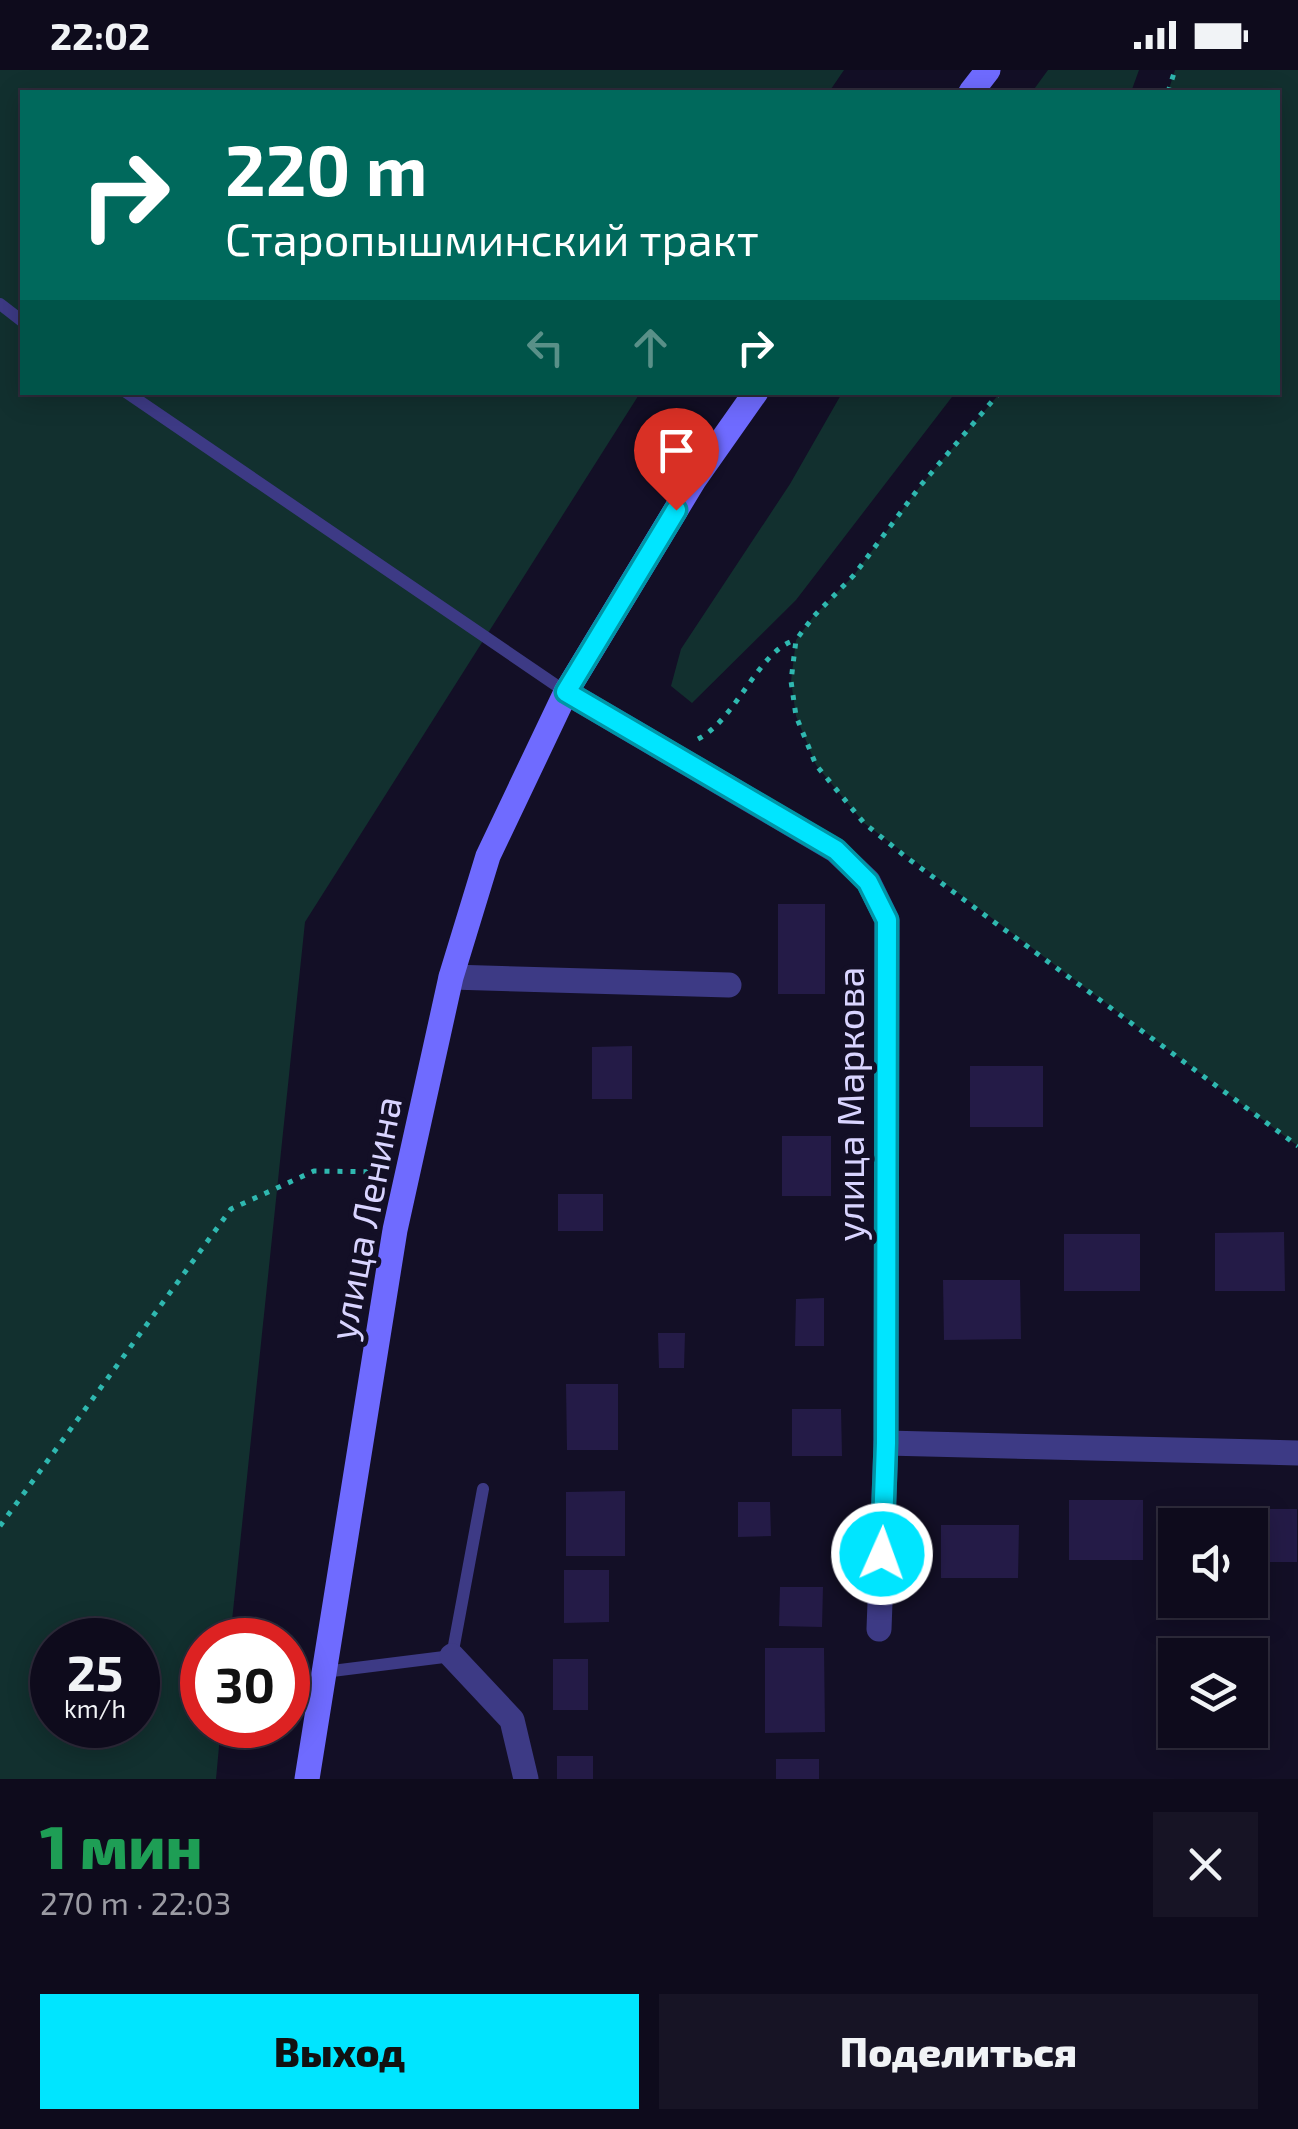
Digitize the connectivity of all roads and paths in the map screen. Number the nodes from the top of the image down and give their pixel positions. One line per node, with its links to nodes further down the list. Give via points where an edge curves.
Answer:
1 (988, 70): 2 (street)
2 (973, 90)
3 (0, 304): 4 (lane)
4 (20, 320)
5 (130, 395): 9 (lane)
6 (754, 395): 9 (street, улица Ленина, via 694,480)
7 (997, 395): 8 (path)
8 (796, 640): 10 (path, via 773,656 716,730 690,743); 13 (path, via 796,716 816,765 864,824)
9 (566, 692): 10 (street, улица Маркова); 11 (street, улица Ленина, via 488,856)
10 (656, 744): 15 (street, улица Маркова, via 836,850 868,882 887,920)
11 (450, 976): 12 (street); 14 (street, улица Ленина)
12 (730, 985)
13 (1298, 1146)
14 (408, 1172): 18 (path, via 314,1171 231,1210); 21 (street, улица Ленина)
15 (886, 1443): 16 (street); 19 (street, улица Маркова)
16 (1298, 1454)
17 (482, 1489): 20 (lane)
18 (0, 1526)
19 (879, 1629)
20 (452, 1656): 21 (lane); 23 (street, via 512,1720)
21 (324, 1672): 22 (street, улица Ленина)
22 (307, 1779)
23 (526, 1779)

